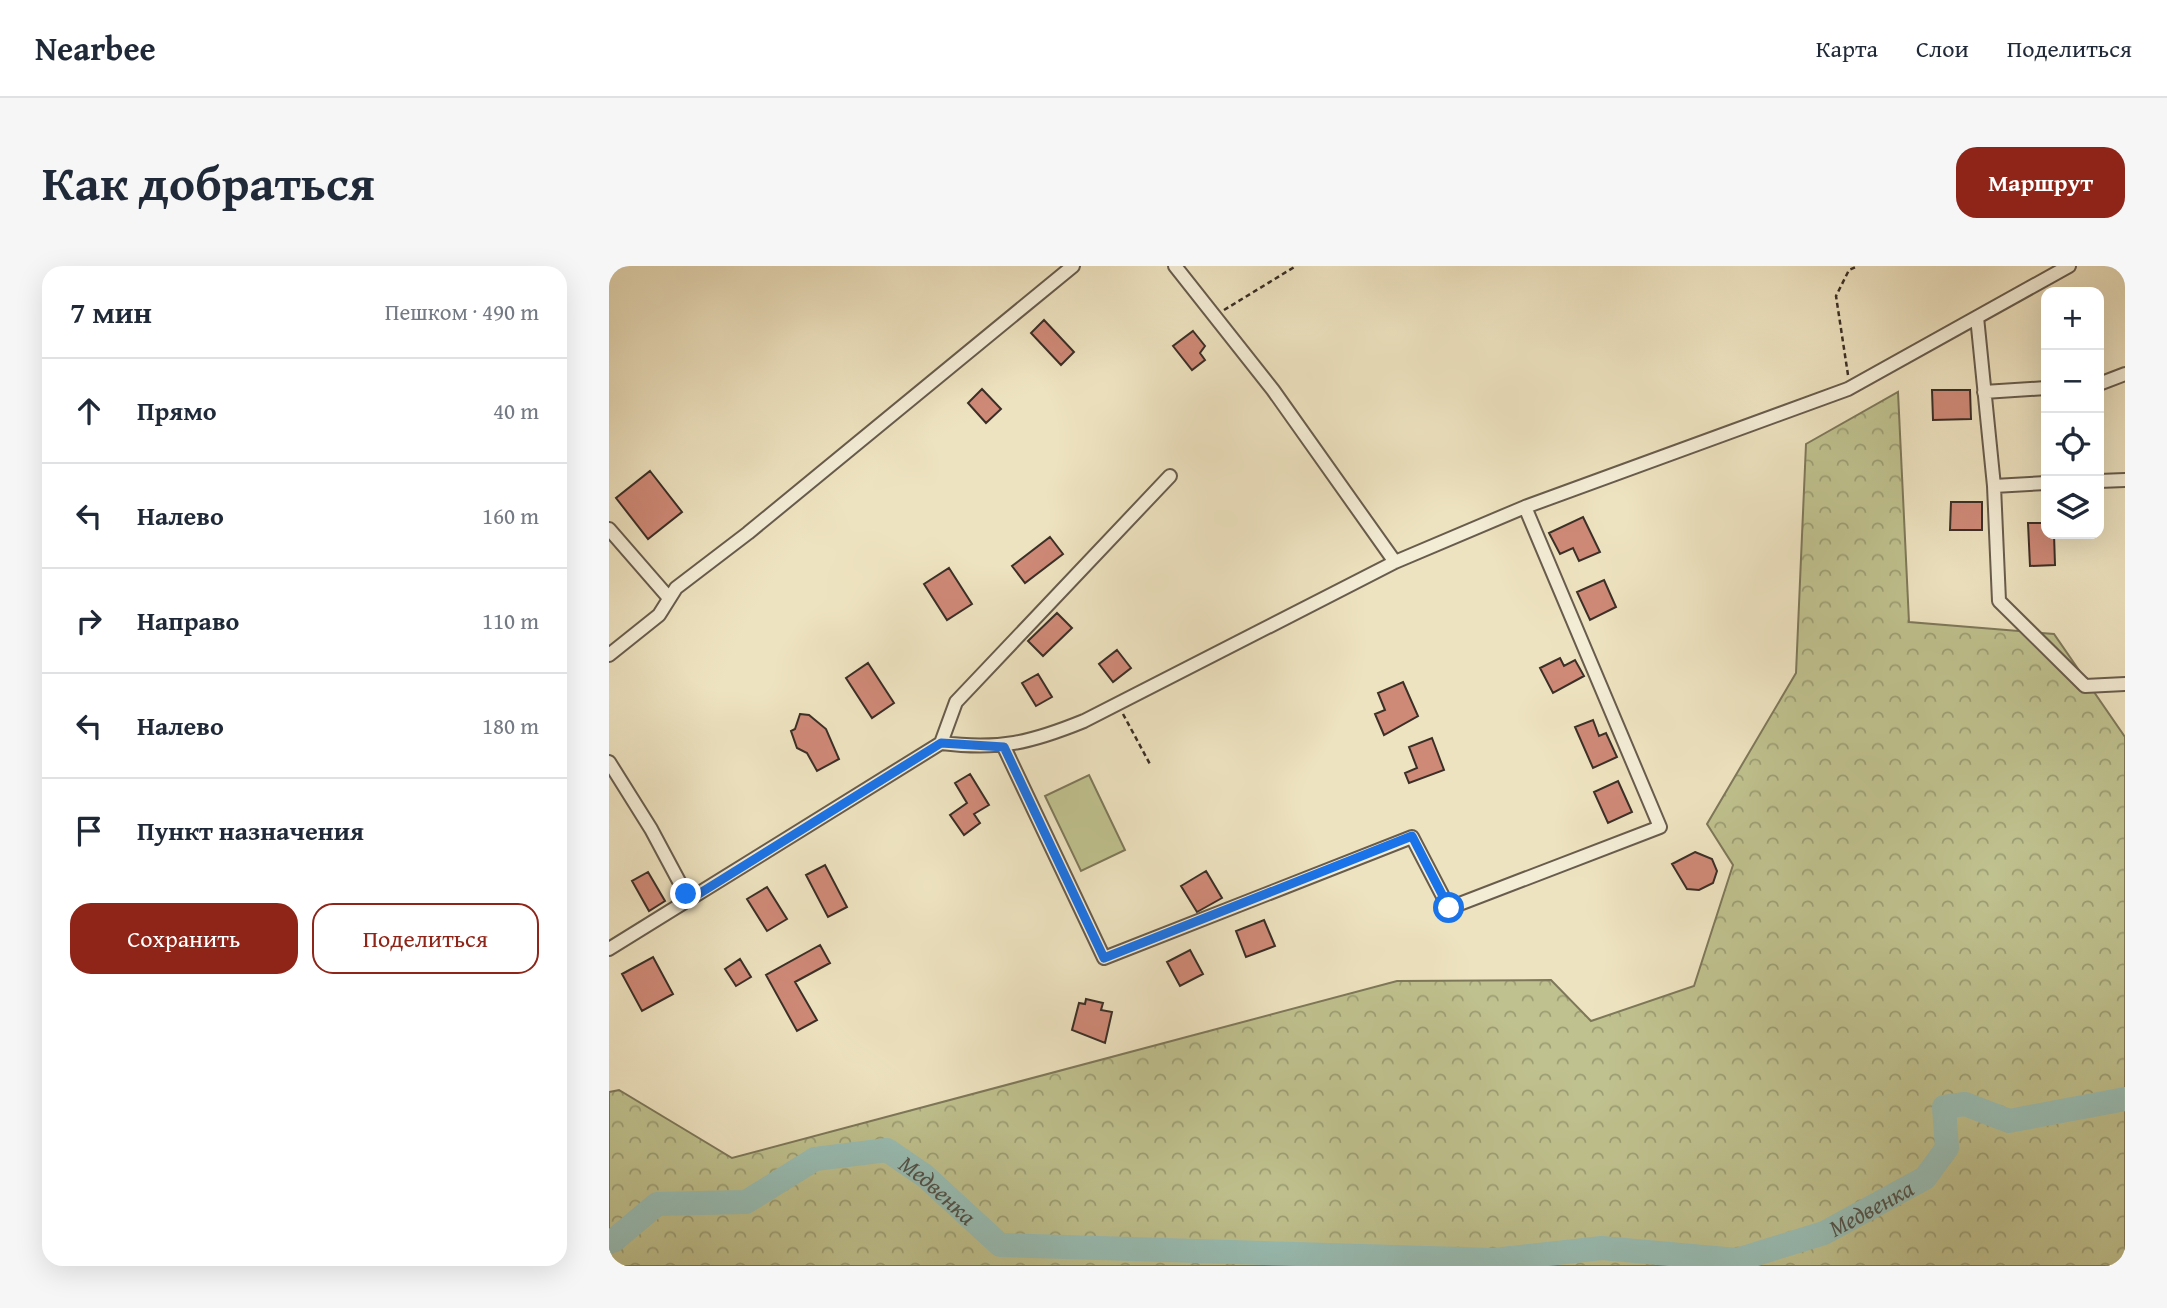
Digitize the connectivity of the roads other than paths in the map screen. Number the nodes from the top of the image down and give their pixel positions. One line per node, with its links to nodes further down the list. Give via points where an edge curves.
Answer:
1 (1073, 266): 17 (street)
2 (1175, 266): 16 (street, via 1273,390)
3 (2069, 266): 4 (street)
4 (1977, 317): 8 (street); 14 (street, via 1849,389)
5 (2125, 374): 6 (street)
6 (2104, 382)
7 (2041, 387): 8 (street)
8 (1984, 392): 13 (street)
9 (1170, 476): 20 (street, via 956,702)
10 (2125, 480): 11 (street)
11 (2104, 481)
12 (2041, 483): 13 (street)
13 (1994, 486): 19 (street, via 1999,601 2085,686)
14 (1525, 507): 16 (street); 21 (street, via 1660,827 1449,908 1412,836 1104,958)
15 (609, 529): 17 (street)
16 (1395, 562): 21 (street, via 1118,705 1046,736)
17 (669, 598): 18 (street, via 659,615)
18 (609, 655)
19 (2125, 684)
20 (941, 743): 21 (street); 23 (street)
21 (1004, 747)
22 (609, 762): 23 (street)
23 (689, 900): 24 (street)
24 (609, 949)

